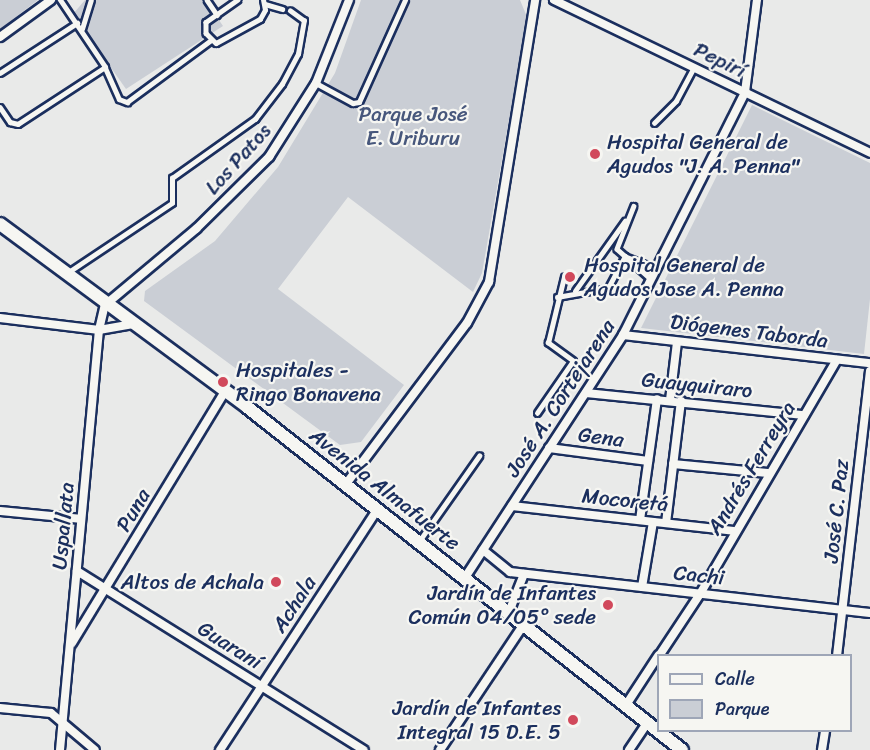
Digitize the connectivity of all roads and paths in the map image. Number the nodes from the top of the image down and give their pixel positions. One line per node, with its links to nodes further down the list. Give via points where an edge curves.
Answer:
1 (51, 0): 17 (street)
2 (60, 0): 15 (lane)
3 (91, 0): 16 (lane)
4 (207, 0): 14 (lane)
5 (238, 0): 14 (lane)
6 (349, 0): 22 (street, Los Patos)
7 (405, 0): 22 (lane, via 359,102 353,103)
8 (535, 0): 58 (street, via 489,282 467,322)
9 (554, 0): 20 (street, Pepirí)
10 (757, 0): 23 (street, José A. Cortejarena)
11 (264, 2): 12 (lane); 18 (lane, via 260,19 221,42)
12 (282, 9)
13 (290, 10): 32 (lane, via 304,21 298,54 282,84 255,119 172,178 172,202)
14 (217, 15): 18 (lane, via 206,22)
15 (77, 23): 16 (lane); 21 (lane)
16 (82, 29): 19 (lane)
17 (0, 37)
18 (211, 40): 19 (lane, via 127,102 119,99)
19 (105, 67): 24 (lane, via 18,124 10,122)
20 (694, 67): 23 (street, Pepirí); 25 (lane, via 676,101)
21 (0, 73)
22 (316, 83): 37 (street, Los Patos, via 293,124 236,193)
23 (745, 92): 26 (street, Pepirí); 31 (street, José A. Cortejarena)
24 (0, 107)
25 (654, 123)
26 (870, 153)
27 (634, 206): 28 (lane)
28 (628, 219): 30 (lane, via 616,243); 35 (lane)
29 (0, 224): 32 (main road, Avenida Almafuerte)
30 (625, 256): 31 (lane); 34 (lane); 35 (lane, via 608,288)
31 (657, 268): 34 (street, José A. Cortejarena)
32 (65, 274): 37 (main road, Avenida Almafuerte)
33 (564, 277): 36 (lane)
34 (651, 279): 41 (street, José A. Cortejarena)
35 (575, 291): 36 (lane)
36 (557, 297): 51 (lane, via 548,343 573,361)
37 (105, 305): 39 (main road, Avenida Almafuerte); 40 (street, Uspallata)
38 (0, 318): 40 (street)
39 (134, 324): 40 (street); 46 (main road, Avenida Almafuerte)
40 (99, 330): 62 (street, Uspallata)
41 (623, 335): 42 (street, Diógenes Taborda); 47 (street, José A. Cortejarena)
42 (678, 342): 43 (street, Diógenes Taborda); 49 (street)
43 (837, 360): 44 (street, Diógenes Taborda); 52 (street, Andrés Ferreyra)
44 (870, 363)
45 (870, 371): 75 (street, José C. Paz)
46 (225, 391): 58 (main road, Avenida Almafuerte); 73 (street, Puna)
47 (586, 393): 48 (street, Guayquiraro); 53 (street, José A. Cortejarena)
48 (657, 399): 49 (street, Guayquiraro); 55 (street)
49 (670, 400): 50 (street, Guayquiraro)
50 (681, 401): 52 (street, Guayquiraro); 56 (street)
51 (537, 413)
52 (804, 415): 57 (street, Andrés Ferreyra)
53 (549, 448): 55 (street, Gena); 59 (street, José A. Cortejarena)
54 (478, 456): 67 (lane)
55 (648, 461): 63 (street)
56 (673, 464): 57 (street); 65 (street)
57 (768, 473): 66 (street, Andrés Ferreyra)
58 (346, 484): 60 (main road, Avenida Almafuerte)
59 (512, 506): 63 (street, Mocoretá); 68 (street, José A. Cortejarena)
60 (378, 508): 67 (main road, Avenida Almafuerte); 83 (street, Achala)
61 (0, 511): 62 (street)
62 (81, 519): 69 (street, Uspallata)
63 (640, 520): 64 (street, Mocoretá)
64 (653, 522): 65 (street, Mocoretá); 72 (street)
65 (666, 523): 66 (street, Mocoretá)
66 (734, 531): 74 (street, Andrés Ferreyra)
67 (420, 540): 71 (main road, Avenida Almafuerte)
68 (483, 550): 70 (street, Cachi, via 502,569); 71 (street, José A. Cortejarena)
69 (77, 571): 73 (street, Guaraní); 79 (street, Uspallata)
70 (524, 574): 72 (street, Cachi); 76 (street)
71 (466, 576): 76 (main road, Avenida Almafuerte)
72 (642, 587): 74 (street, Cachi)
73 (106, 589): 79 (street, Puna); 83 (street, Guaraní)
74 (700, 594): 75 (street, Cachi); 80 (street, Andrés Ferreyra)
75 (844, 609): 77 (street, Cachi); 81 (street, José C. Paz)
76 (509, 612): 78 (main road, Avenida Almafuerte)
77 (870, 613)
78 (524, 624): 84 (main road, Avenida Almafuerte); 95 (street)
79 (70, 646): 87 (street, Uspallata)
80 (660, 654)
81 (837, 654)
82 (657, 659): 84 (street, Andrés Ferreyra)
83 (262, 686): 93 (street, Achala); 94 (street, Guaraní)
84 (626, 705): 86 (main road, Avenida Almafuerte)
85 (0, 708): 87 (street, via 51,713)
86 (648, 722): 88 (main road, Avenida Almafuerte); 96 (street)
87 (63, 724): 91 (street, Uspallata); 92 (street)
88 (657, 729)
89 (660, 732): 97 (main road, Avenida Almafuerte)
90 (825, 732): 98 (street)
91 (60, 750)
92 (95, 750)
93 (220, 750)
94 (364, 750)
95 (440, 750)
96 (629, 750)
97 (682, 750)
98 (822, 750)

